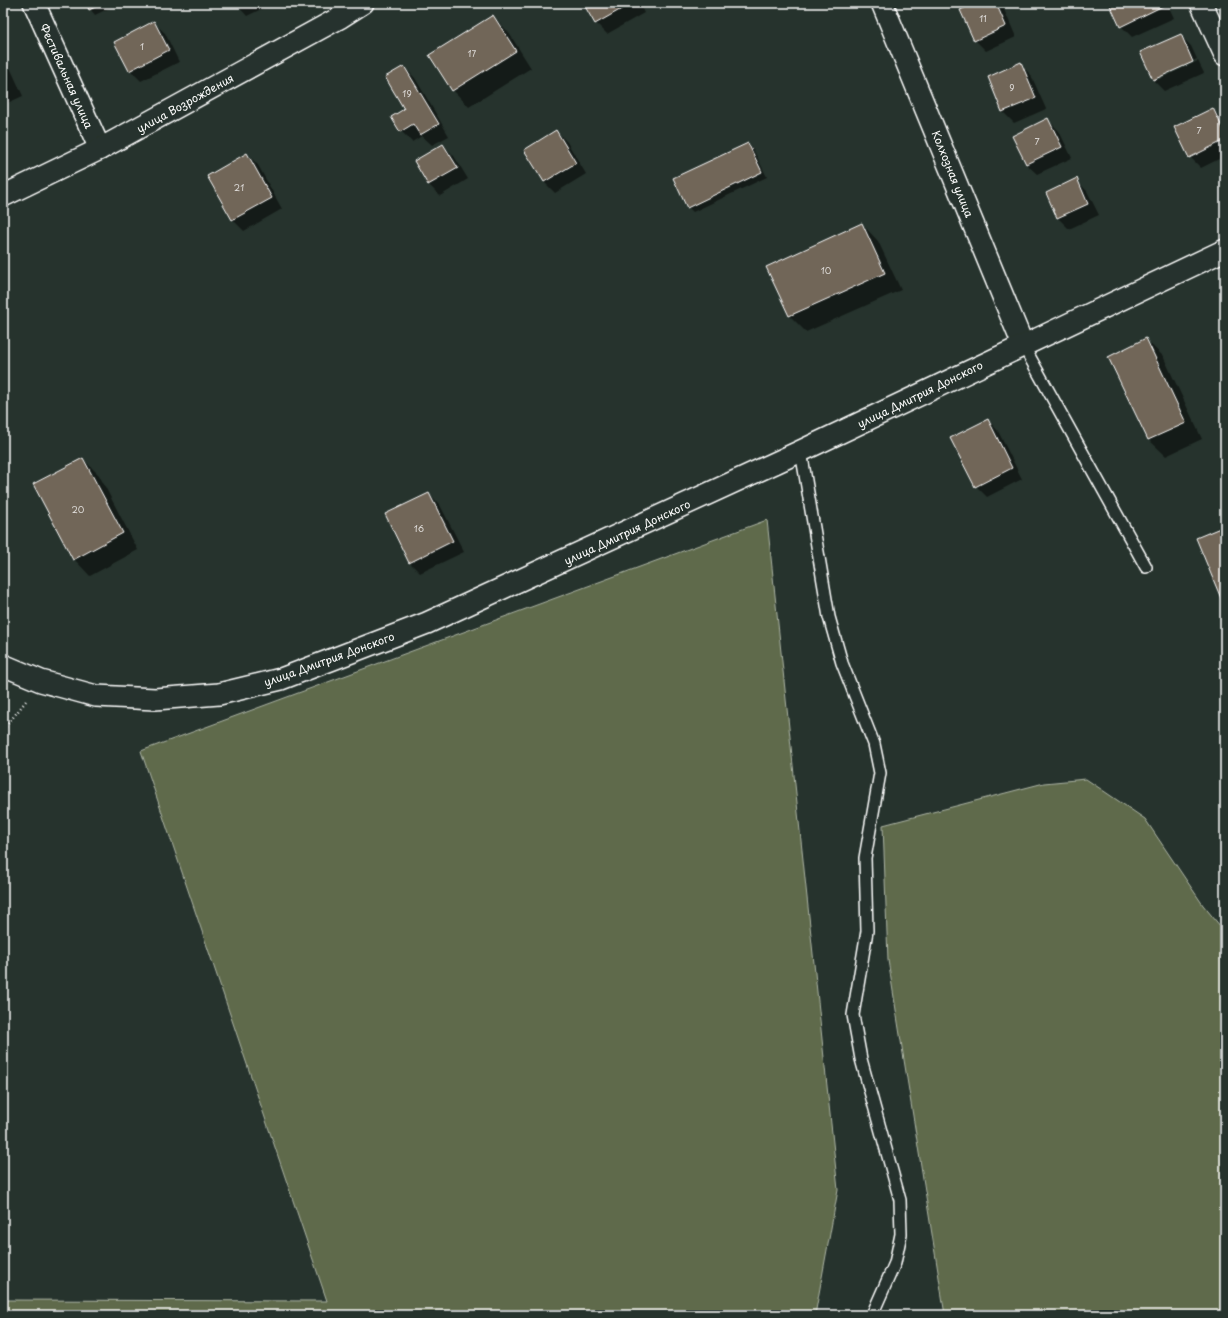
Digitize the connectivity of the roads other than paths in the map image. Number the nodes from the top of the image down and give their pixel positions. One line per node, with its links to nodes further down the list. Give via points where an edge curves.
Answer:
1 (34, 3): 7 (street, Фестивальная улица)
2 (363, 3): 5 (street, улица Возрождения)
3 (882, 3): 10 (street, Колхозная улица)
4 (1201, 3): 6 (street)
5 (337, 10): 7 (street, улица Возрождения)
6 (1225, 56)
7 (100, 149): 8 (street, улица Возрождения)
8 (3, 196)
9 (1225, 250): 10 (street, улица Дмитрия Донского)
10 (1023, 345): 11 (street, улица Дмитрия Донского); 12 (lane)
11 (801, 451): 13 (street, улица Дмитрия Донского, via 427,623 280,679 219,694 155,699 96,696 41,681); 14 (lane, via 829,617 842,663 874,744 880,773 865,858 867,931 853,1015 861,1059 900,1200 901,1234 895,1263)
12 (1146, 567)
13 (3, 665)
14 (872, 1315)

